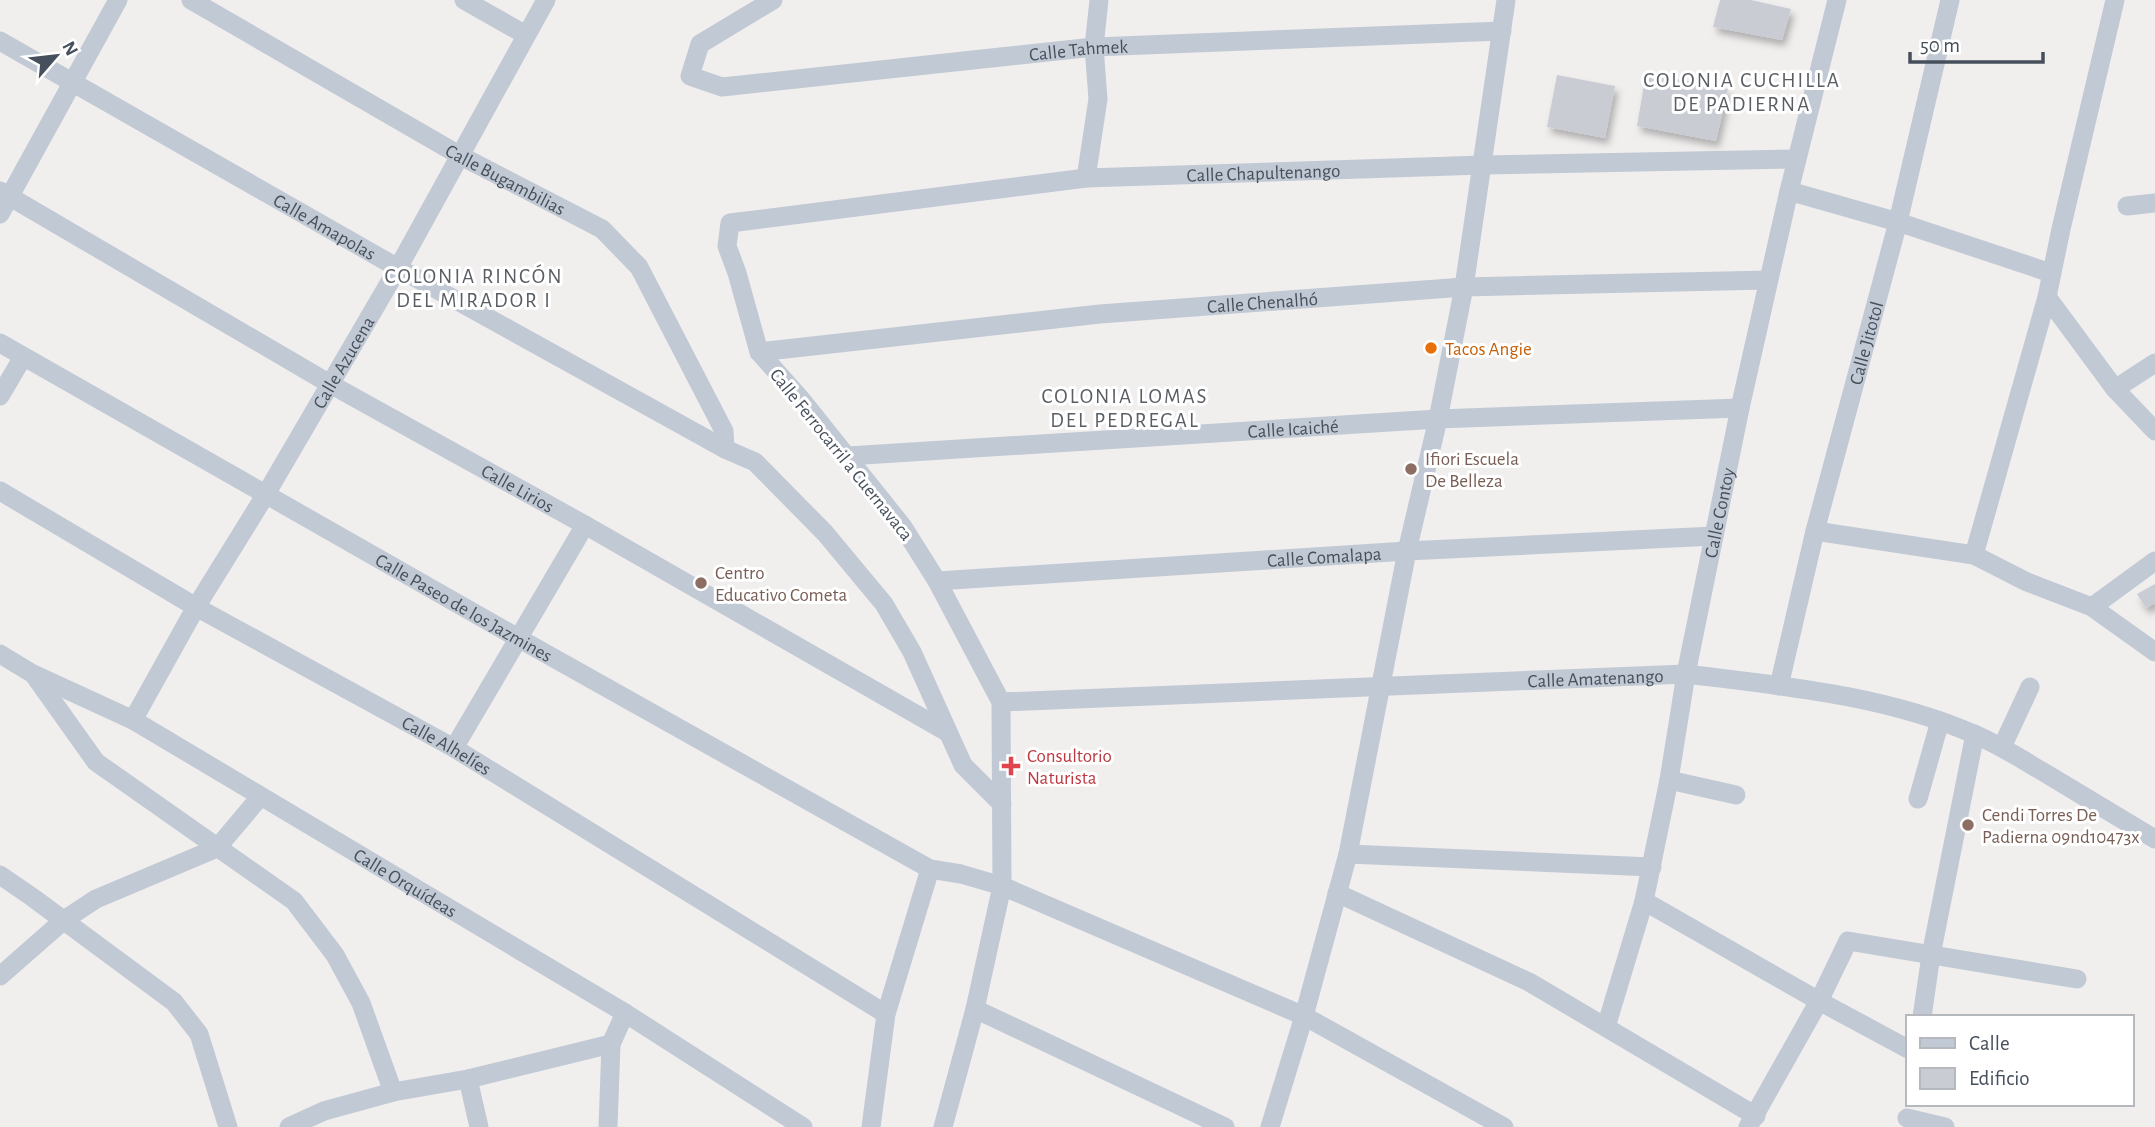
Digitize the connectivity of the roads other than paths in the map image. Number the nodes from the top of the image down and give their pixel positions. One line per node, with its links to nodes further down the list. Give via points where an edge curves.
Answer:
1 (118, 0): 15 (street)
2 (191, 0): 16 (street, Calle Bugambilias)
3 (464, 0): 12 (street)
4 (546, 0): 12 (street, Calle Azucena)
5 (773, 0): 14 (street, Calle Tahmek, via 700,44 690,76 722,87)
6 (1099, 0): 14 (street)
7 (1506, 0): 11 (street)
8 (1837, 0): 17 (street, Calle Contoy)
9 (1950, 0): 25 (street, Calle Jitotol)
10 (2115, 0): 28 (street)
11 (1502, 31): 14 (street, Calle Tahmek); 18 (street)
12 (526, 35): 16 (street, Calle Azucena)
13 (0, 41): 15 (street, Calle Amapolas)
14 (1094, 47): 19 (street, via 1098,99)
15 (74, 82): 21 (street); 27 (street, Calle Amapolas)
16 (459, 155): 27 (street, Calle Azucena); 42 (street, Calle Bugambilias, via 602,229 639,267 723,431)
17 (1797, 159): 18 (street, Calle Chapultenango); 20 (street, Calle Contoy)
18 (1483, 165): 19 (street, Calle Chapultenango); 30 (street)
19 (1086, 178): 26 (street, Calle Chapultenango)
20 (1789, 191): 25 (street); 29 (street, Calle Contoy)
21 (5, 193): 24 (street); 36 (street, Calle Lirios)
22 (2155, 203): 23 (street)
23 (2127, 205)
24 (0, 214)
25 (1898, 222): 28 (street); 47 (street, Calle Jitotol)
26 (730, 223): 33 (street, Calle Ferrocarril a Cuernavaca, via 727,246)
27 (398, 268): 36 (street, Calle Azucena); 42 (street, Calle Amapolas)
28 (2051, 273): 31 (street)
29 (1768, 280): 30 (street, Calle Chenalhó); 39 (street, Calle Contoy)
30 (1464, 287): 33 (street, Calle Chenalhó, via 1100,314); 40 (street)
31 (2047, 297): 37 (street); 50 (street)
32 (0, 343): 34 (street, Calle Paseo de los Jazmines)
33 (759, 352): 43 (street, Calle Ferrocarril a Cuernavaca)
34 (23, 357): 38 (street); 45 (street, Calle Paseo de los Jazmines)
35 (2155, 363): 37 (street)
36 (330, 384): 45 (street, Calle Azucena); 46 (street, Calle Lirios)
37 (2115, 389): 41 (street)
38 (0, 396)
39 (1740, 408): 40 (street, Calle Icaiché); 48 (street, Calle Contoy)
40 (1438, 419): 43 (street, Calle Icaiché); 49 (street)
41 (2155, 431)
42 (725, 449): 66 (street, via 754,462 825,533 884,604 912,652)
43 (848, 456): 52 (street, Calle Ferrocarril a Cuernavaca, via 903,527)
44 (0, 491): 53 (street, Calle Alhelíes)
45 (266, 494): 53 (street, Calle Azucena); 55 (street, Calle Paseo de los Jazmines)
46 (585, 526): 55 (street); 66 (street, Calle Lirios)
47 (1815, 531): 50 (street); 61 (street, Calle Jitotol)
48 (1714, 536): 49 (street, Calle Comalapa); 59 (street, Calle Contoy)
49 (1407, 551): 52 (street, Calle Comalapa); 60 (street)
50 (1974, 555): 54 (street)
51 (2155, 561): 54 (street)
52 (937, 581): 63 (street, Calle Ferrocarril a Cuernavaca)
53 (196, 607): 64 (street, Calle Azucena); 69 (street, Calle Alhelíes)
54 (2092, 607): 56 (street)
55 (518, 638): 69 (street); 79 (street, Calle Paseo de los Jazmines)
56 (2155, 652)
57 (0, 654): 58 (street, Calle Orquídeas)
58 (33, 674): 64 (street, Calle Orquídeas); 76 (street, via 96,762)
59 (1686, 674): 60 (street, Calle Amatenango); 61 (street, Calle Amatenango); 70 (street, Calle Contoy)
60 (1380, 686): 63 (street, Calle Amatenango); 77 (street)
61 (1779, 686): 65 (street, Calle Amatenango, via 1882,704)
62 (2029, 687): 68 (street)
63 (1001, 702): 74 (street, Calle Ferrocarril a Cuernavaca)
64 (133, 720): 72 (street, Calle Orquídeas)
65 (1940, 721): 67 (street, Calle Amatenango); 73 (street)
66 (947, 732): 74 (street, via 963,765)
67 (1975, 734): 68 (street, Calle Amatenango); 85 (street)
68 (2002, 747): 75 (street, Calle Amatenango)
69 (454, 748): 91 (street, Calle Alhelíes)
70 (1669, 780): 71 (street); 78 (street, Calle Contoy)
71 (1735, 795)
72 (260, 797): 76 (street); 90 (street, Calle Orquídeas)
73 (1918, 799)
74 (1003, 804): 81 (street, Calle Ferrocarril a Cuernavaca)
75 (2155, 839)
76 (217, 848): 84 (street, via 96,900); 98 (street, via 295,901 335,955 361,1003)
77 (1348, 854): 78 (street); 82 (street)
78 (1652, 867): 83 (street, Calle Contoy)
79 (930, 869): 81 (street, Calle Paseo de los Jazmines); 91 (street)
80 (0, 875): 84 (street)
81 (1002, 886): 89 (street, Calle Ferrocarril a Cuernavaca); 93 (street, Calle Paseo de los Jazmines)
82 (1337, 893): 93 (street); 94 (street, via 1529,982)
83 (1644, 901): 88 (street); 94 (street, Calle Contoy)
84 (64, 920): 86 (street); 101 (street, via 174,1002 199,1034)
85 (1931, 955): 87 (street); 88 (street, via 1847,941); 92 (street)
86 (0, 976)
87 (2077, 979)
88 (1819, 1002): 96 (street); 100 (street)
89 (975, 1009): 107 (street, Calle Ferrocarril a Cuernavaca); 108 (street)
90 (625, 1013): 95 (street); 105 (street, Calle Orquídeas)
91 (886, 1014): 106 (street)
92 (1922, 1015)
93 (1304, 1016): 109 (street); 110 (street, Calle Paseo de los Jazmines)
94 (1606, 1027): 100 (street)
95 (611, 1044): 97 (street); 104 (street)
96 (1906, 1048)
97 (468, 1079): 98 (street); 103 (street)
98 (393, 1092): 102 (street, via 324,1111)
99 (1906, 1116): 111 (street)
100 (1752, 1121)
101 (228, 1127)
102 (289, 1127)
103 (479, 1127)
104 (608, 1127)
105 (803, 1127)
106 (870, 1127)
107 (943, 1127)
108 (1225, 1127)
109 (1270, 1127)
110 (1504, 1127)
111 (1945, 1127)

